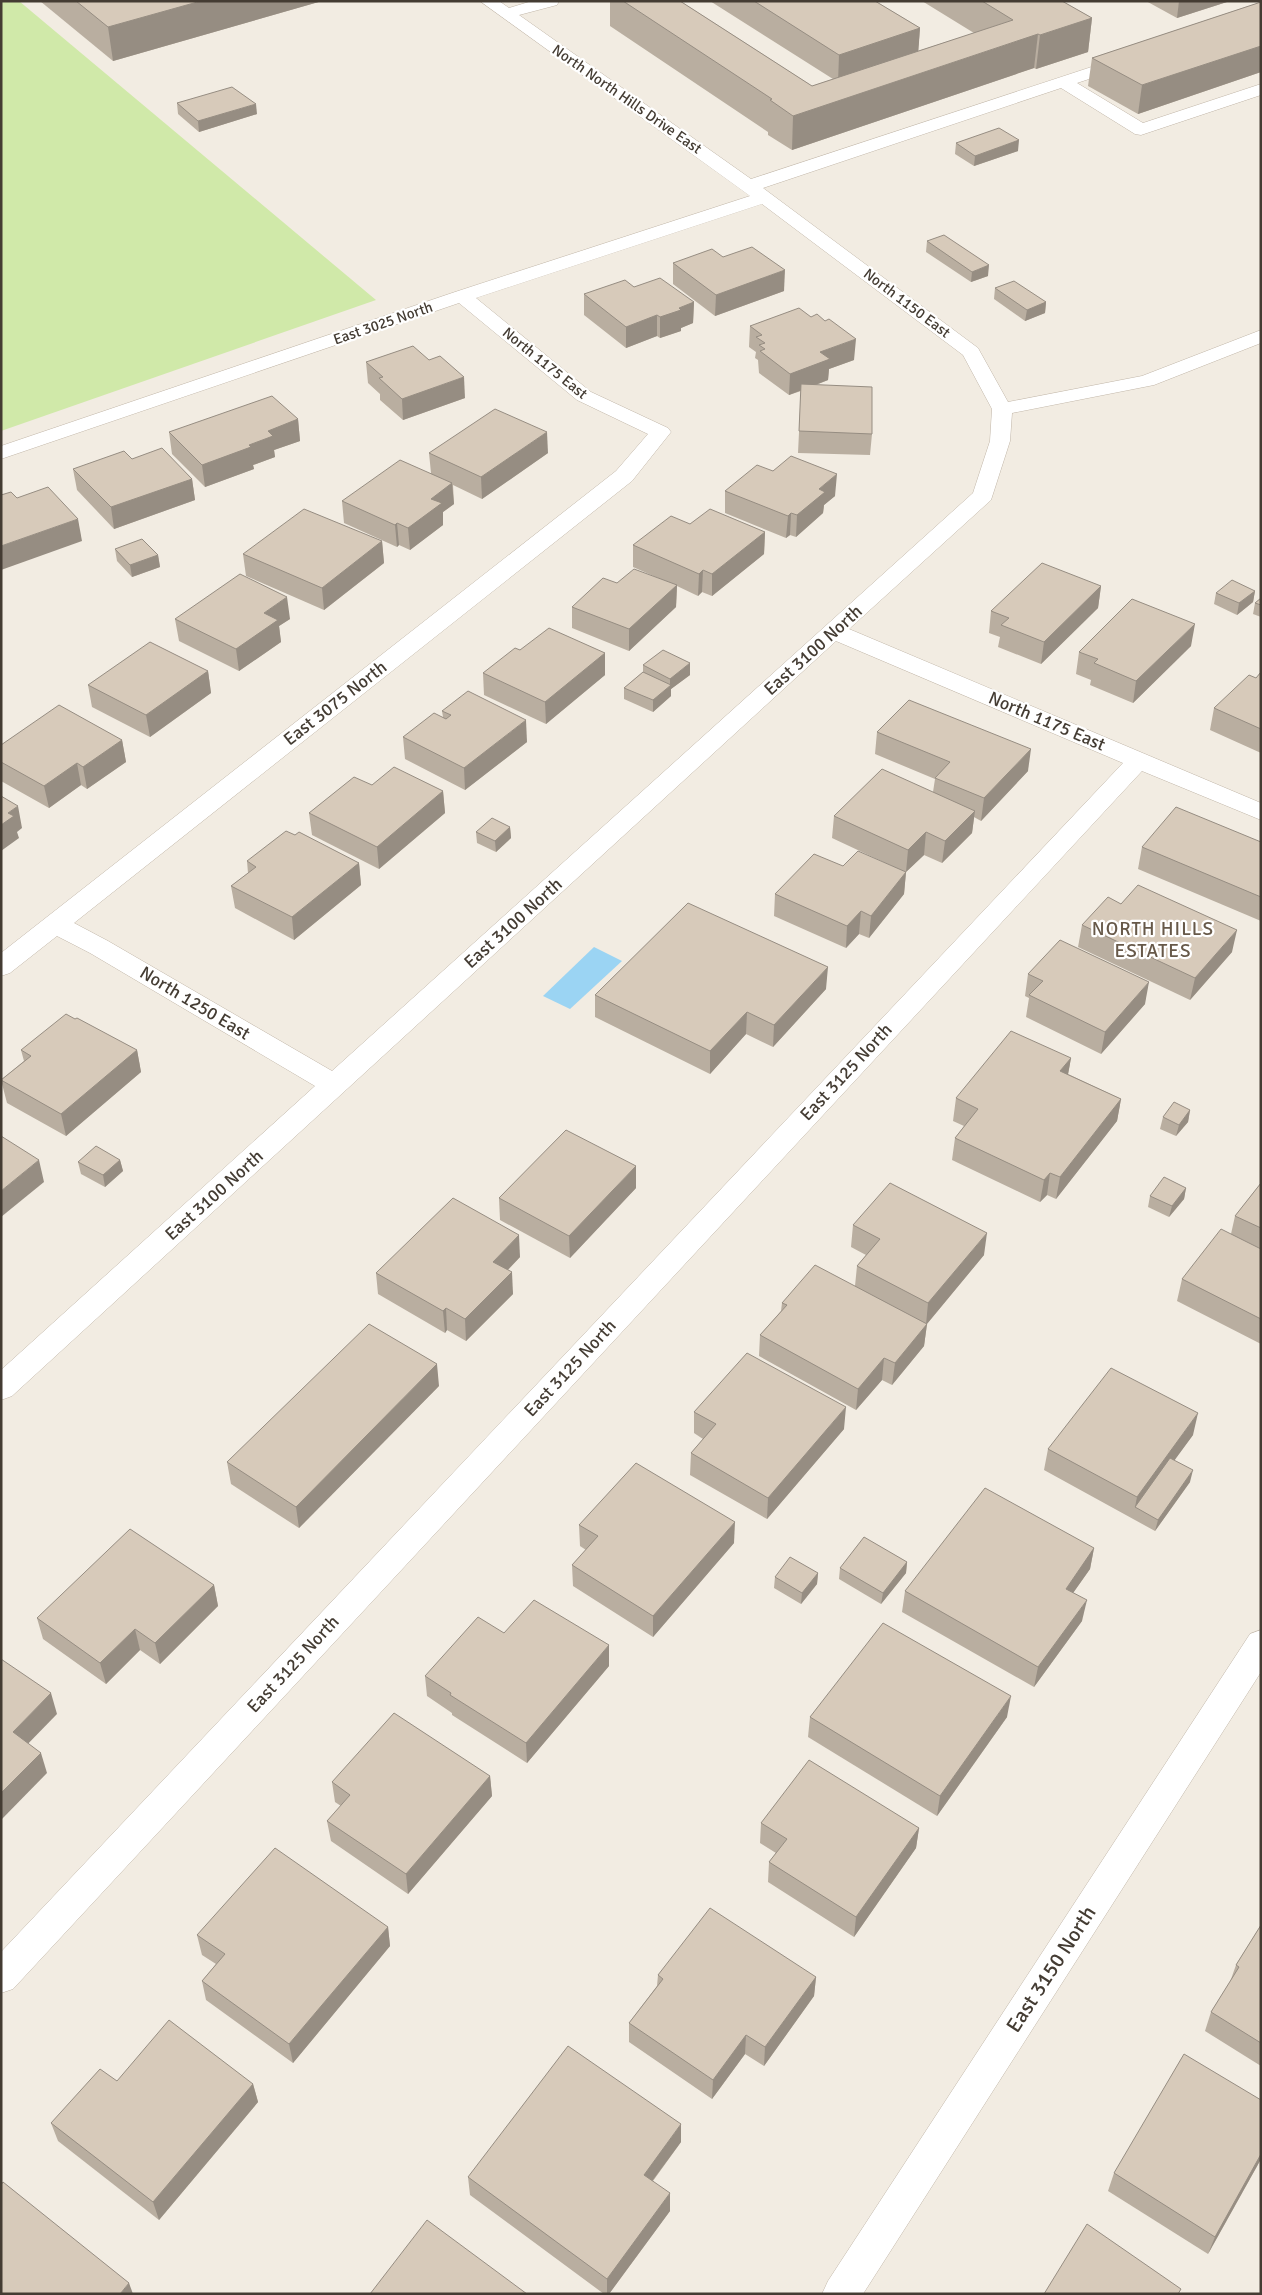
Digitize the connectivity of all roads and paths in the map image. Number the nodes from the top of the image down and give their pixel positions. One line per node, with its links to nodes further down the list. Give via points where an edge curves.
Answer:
1 (488, 1): 3 (street, North North Hills Drive East)
2 (551, 1): 3 (street)
3 (506, 14): 7 (street, North North Hills Drive East)
4 (1138, 57): 5 (street, East 3025 North)
5 (1063, 82): 6 (street, via 1141,130); 7 (street, East 3025 North)
6 (1261, 89)
7 (757, 191): 8 (street, East 3025 North); 10 (street, North 1150 East, via 972,352)
8 (462, 296): 11 (street, North 1175 East, via 584,396); 12 (street, East 3025 North)
9 (1261, 336): 10 (street, via 1147,381)
10 (1002, 409): 13 (street, East 3100 North, via 1000,441 983,495)
11 (661, 432): 16 (street, East 3075 North, via 624,476)
12 (1, 453)
13 (833, 631): 14 (street, North 1175 East); 18 (street, East 3100 North)
14 (1139, 760): 15 (street, North 1175 East); 21 (street, East 3125 North)
15 (1261, 812)
16 (55, 924): 17 (street, East 3075 North); 18 (street, North 1250 East, via 100,947)
17 (1, 966)
18 (334, 1086): 19 (street, East 3100 North)
19 (1, 1388)
20 (1261, 1644): 22 (street, East 3150 North)
21 (1, 1977)
22 (841, 2294)

